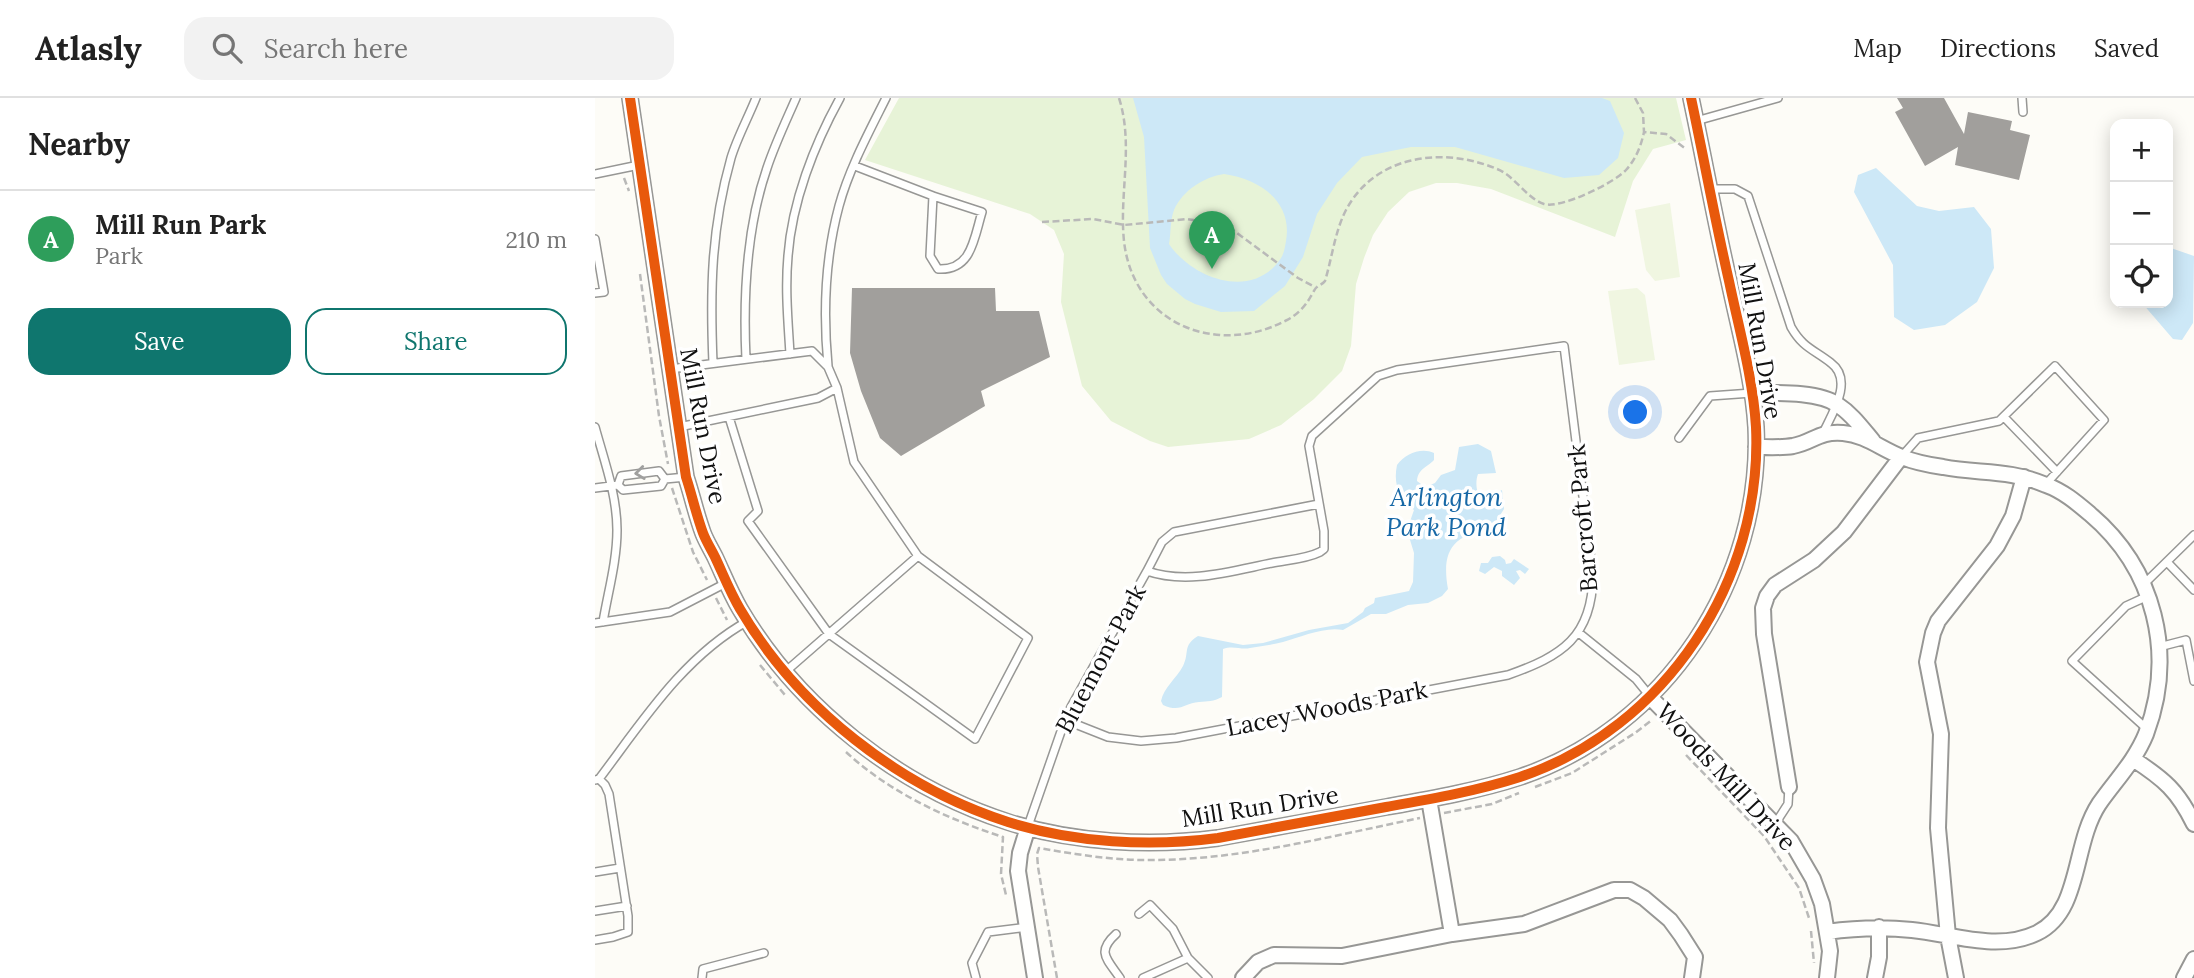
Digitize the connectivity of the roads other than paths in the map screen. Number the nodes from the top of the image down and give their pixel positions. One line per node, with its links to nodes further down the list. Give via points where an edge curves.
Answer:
1 (630, 98): 11 (street, Mill Run Drive)
2 (756, 98): 21 (lane, via 732,156 718,211 711,272)
3 (796, 98): 20 (lane, via 767,168 752,228)
4 (840, 98): 19 (lane, via 807,172 794,218 786,292)
5 (886, 98): 12 (lane)
6 (1691, 98): 10 (street, Mill Run Drive)
7 (1778, 98): 10 (lane)
8 (2022, 98): 9 (lane)
9 (2023, 112)
10 (1696, 121): 14 (street, Mill Run Drive)
11 (639, 165): 13 (lane); 23 (street, Mill Run Drive)
12 (855, 166): 15 (lane); 22 (lane, via 833,235 825,329)
13 (595, 174)
14 (1709, 189): 25 (street, Mill Run Drive); 26 (lane, via 1735,189 1748,196 1791,327 1798,340 1839,372 1842,385)
15 (933, 196): 15 (lane, via 930,256 938,269 947,270 961,265 969,254 982,212)
16 (595, 239): 17 (lane, via 604,292)
17 (595, 293)
18 (1564, 346): 43 (lane, Bluemont Park, via 1378,376 1312,436 1309,454); 53 (lane, Barcroft Park, via 1593,576 1590,606)
19 (790, 354): 20 (lane); 22 (lane, via 812,351)
20 (746, 359): 21 (lane)
21 (713, 363): 23 (lane)
22 (828, 367): 24 (lane)
23 (670, 369): 30 (street, Mill Run Drive)
24 (837, 388): 27 (lane, via 818,398); 45 (lane, via 854,462)
25 (1752, 393): 26 (street, via 1801,394); 32 (lane, via 1710,396); 34 (street, Mill Run Drive)
26 (1837, 403): 31 (lane); 33 (street)
27 (729, 417): 30 (lane); 54 (lane, via 758,511 748,521)
28 (2004, 417): 35 (lane, via 1919,438); 36 (lane); 36 (lane, via 2055,366 2104,420)
29 (595, 427): 41 (lane)
30 (678, 427): 37 (street, Mill Run Drive)
31 (1823, 433): 33 (street); 34 (street, via 1792,446)
32 (1679, 438)
33 (1873, 440): 35 (street)
34 (1756, 447): 60 (street, Mill Run Drive, via 1749,518 1715,612 1668,680)
35 (1901, 457): 38 (street, via 1944,468); 65 (street, via 1844,532 1767,596 1764,634)
36 (2057, 472): 40 (lane)
37 (686, 477): 39 (lane); 48 (street, Mill Run Drive, via 704,536)
38 (2024, 477): 40 (street); 80 (street, via 2013,516 1997,546 1938,621 1927,662 1941,734 1938,828)
39 (665, 479): 41 (lane, via 661,486 623,489); 41 (lane, one-way to 41, via 659,471 621,476)
40 (2046, 484): 49 (street, via 2106,527 2133,562)
41 (615, 485): 42 (lane); 52 (lane, via 616,548)
42 (595, 488)
43 (1319, 504): 47 (lane, Bluemont Park, via 1174,532 1162,542); 47 (lane, Bluemont Park, via 1324,549 1315,555 1186,577)
44 (2194, 535): 46 (lane)
45 (918, 555): 54 (lane); 54 (lane, via 1028,638 975,740)
46 (2167, 562): 49 (lane); 50 (lane)
47 (1147, 571): 61 (lane, Bluemont Park)
48 (726, 583): 51 (street, Mill Run Drive); 52 (lane, via 670,612)
49 (2146, 590): 57 (street); 62 (lane, via 2072,661)
50 (2194, 590)
51 (748, 621): 58 (street, Mill Run Drive); 64 (lane, via 697,657)
52 (599, 623)
53 (1579, 633): 60 (lane, via 1636,679); 61 (lane, Lacey Woods Park, via 1534,666 1508,675 1204,733 1125,740)
54 (829, 634): 58 (lane)
55 (2194, 635): 56 (lane)
56 (2186, 640): 57 (lane); 59 (lane)
57 (2159, 647): 62 (street, via 2159,680)
58 (785, 672): 69 (street, Mill Run Drive, via 822,712 883,760 958,801)
59 (2194, 681)
60 (1650, 697): 66 (street, Mill Run Drive, via 1594,741 1543,768); 68 (street, Woods Mill Drive)
61 (1065, 720): 69 (lane, Bluemont Park)
62 (2147, 729): 63 (street)
63 (2133, 760): 67 (street, via 2174,790); 80 (street, via 2088,825 2070,898 2053,923 2027,937 2008,940)
64 (597, 779): 70 (lane, via 608,794)
65 (1789, 787): 68 (lane, via 1788,804)
66 (1429, 799): 69 (street, Mill Run Drive, via 1182,843 1107,841); 79 (street)
67 (2194, 824)
68 (1774, 825): 77 (street, Woods Mill Drive, via 1791,841 1813,879)
69 (1028, 827): 75 (street, via 1019,871)
70 (621, 868): 71 (lane); 72 (lane)
71 (595, 872)
72 (627, 906): 73 (lane); 81 (lane, via 628,932)
73 (595, 911)
74 (1139, 914): 83 (lane, via 1150,905 1173,929)
75 (1028, 927): 86 (lane, via 988,932 972,963); 87 (street)
76 (1879, 927): 77 (street); 80 (street); 94 (street)
77 (1827, 932): 93 (street, Woods Mill Drive)
78 (1116, 934): 88 (lane, via 1104,950)
79 (1452, 934): 91 (street, via 1342,956 1274,955 1258,962); 92 (street, via 1524,924 1614,890 1630,890 1670,920 1681,935 1695,957)
80 (1948, 936): 95 (street)
81 (595, 940)
82 (764, 953): 85 (lane, via 703,969)
83 (1188, 958): 89 (lane); 90 (lane)
84 (2194, 959): 96 (street)
85 (702, 978)
86 (976, 978)
87 (1035, 978)
88 (1120, 978)
89 (1143, 978)
90 (1207, 978)
91 (1243, 978)
92 (1692, 978)
93 (1826, 978)
94 (1875, 978)
95 (1956, 978)
96 (2183, 978)

